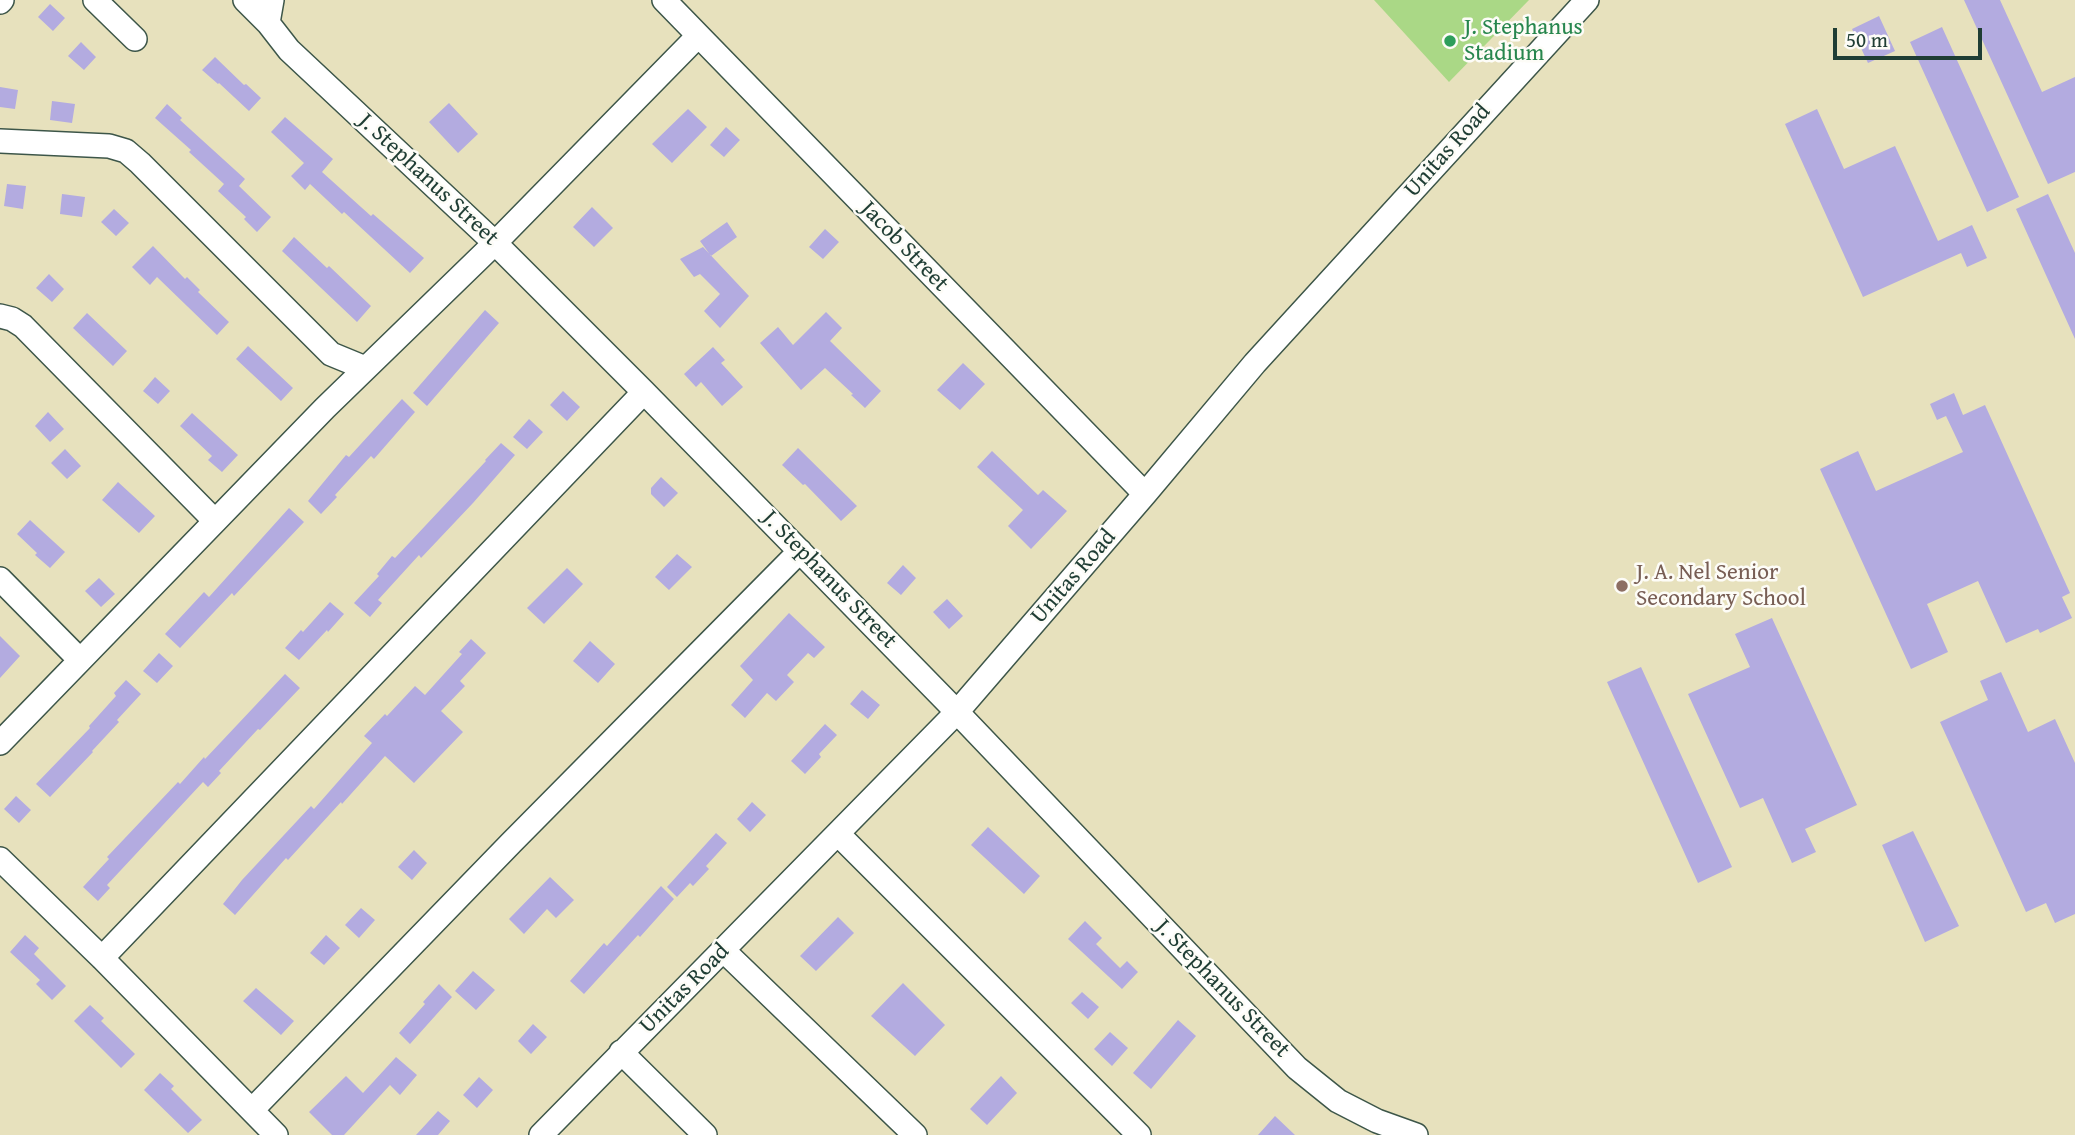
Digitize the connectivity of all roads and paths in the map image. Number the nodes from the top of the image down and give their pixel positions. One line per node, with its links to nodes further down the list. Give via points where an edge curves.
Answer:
1 (95, 0): 7 (street)
2 (245, 0): 5 (street, J. Stephanus Street)
3 (664, 0): 6 (street, Jacob Street)
4 (1587, 0): 13 (street, Unitas Road, via 1255,363)
5 (270, 11): 9 (street, J. Stephanus Street, via 289,50)
6 (698, 36): 9 (street); 13 (street, Jacob Street)
7 (135, 39)
8 (0, 141): 11 (street, via 109,146 126,151 331,354)
9 (495, 243): 11 (street); 12 (street, J. Stephanus Street)
10 (0, 316): 14 (street, via 23,326)
11 (365, 368): 14 (street)
12 (643, 392): 15 (street, J. Stephanus Street); 23 (street)
13 (1145, 494): 18 (street, Unitas Road)
14 (214, 520): 17 (street)
15 (800, 551): 18 (street, J. Stephanus Street); 25 (street)
16 (0, 579): 17 (street)
17 (80, 660): 19 (street)
18 (957, 712): 20 (street, Unitas Road); 31 (street, J. Stephanus Street, via 1297,1068 1338,1101)
19 (0, 743)
20 (838, 834): 22 (street, Unitas Road); 30 (street)
21 (0, 859): 23 (street)
22 (723, 950): 24 (street, Unitas Road); 29 (street)
23 (102, 958): 25 (street)
24 (621, 1052): 27 (street, Unitas Road); 28 (street)
25 (252, 1110): 26 (street)
26 (276, 1135)
27 (541, 1135)
28 (705, 1135)
29 (915, 1135)
30 (1139, 1135)
31 (1416, 1135)

